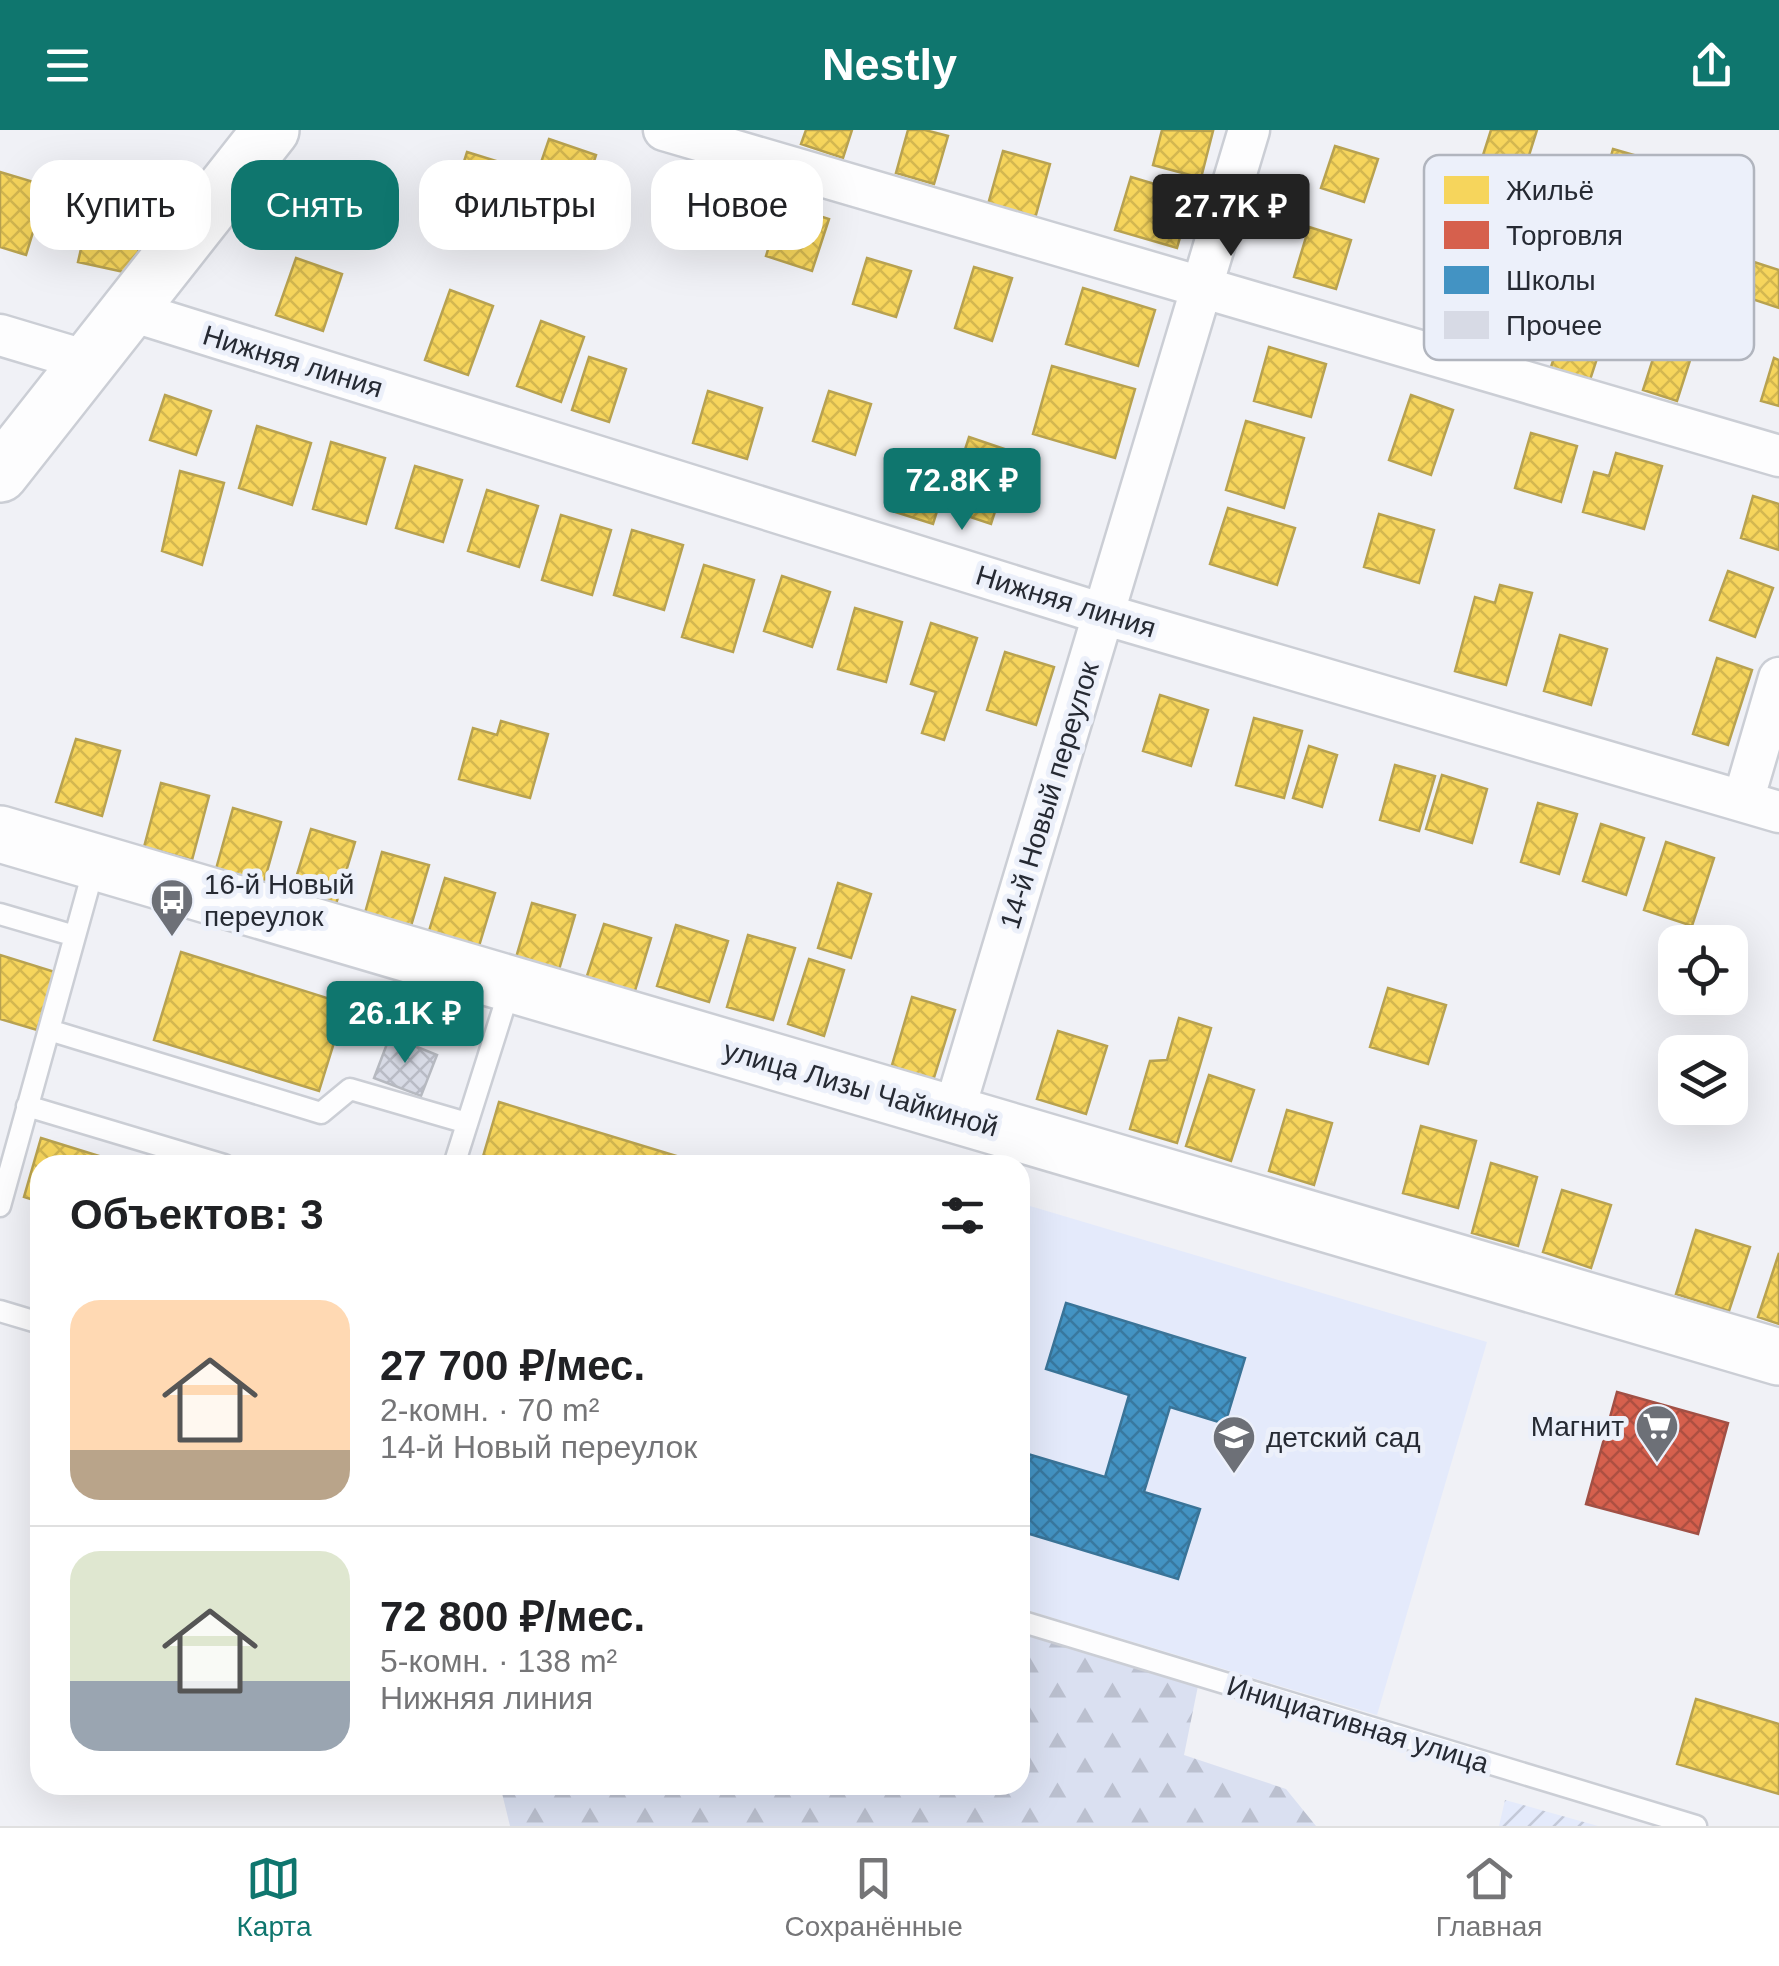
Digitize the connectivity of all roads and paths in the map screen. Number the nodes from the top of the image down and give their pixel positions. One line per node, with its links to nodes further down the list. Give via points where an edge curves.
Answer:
1 (271, 130): 5 (main road)
2 (664, 130): 4 (street)
3 (1249, 130): 4 (street, 14-й Новый переулок)
4 (1202, 287): 7 (street); 12 (street, 14-й Новый переулок)
5 (128, 310): 9 (main road); 12 (street, Нижняя линия)
6 (0, 335): 9 (street)
7 (1424, 352)
8 (1451, 360): 10 (street)
9 (87, 361): 11 (main road)
10 (1779, 456)
11 (0, 474)
12 (1104, 614): 14 (street, Нижняя линия); 22 (street, 14-й Новый переулок)
13 (1779, 678): 14 (street)
14 (1761, 806)
15 (0, 834): 16 (main road, улица Лизы Чайкиной)
16 (96, 862): 18 (lane); 19 (main road, улица Лизы Чайкиной)
17 (0, 914): 18 (lane)
18 (76, 936): 20 (lane)
19 (511, 986): 22 (main road, улица Лизы Чайкиной); 23 (lane)
20 (49, 1030): 21 (lane); 23 (lane, via 321,1113 350,1089)
21 (27, 1106): 24 (lane); 26 (lane)
22 (953, 1114): 30 (main road, улица Лизы Чайкиной)
23 (467, 1123): 25 (lane)
24 (191, 1155)
25 (457, 1155)
26 (3, 1184): 27 (lane)
27 (0, 1206)
28 (0, 1311): 29 (lane)
29 (30, 1320)
30 (1779, 1357)
31 (1030, 1624): 32 (lane, Инициативная улица)
32 (1696, 1826)

